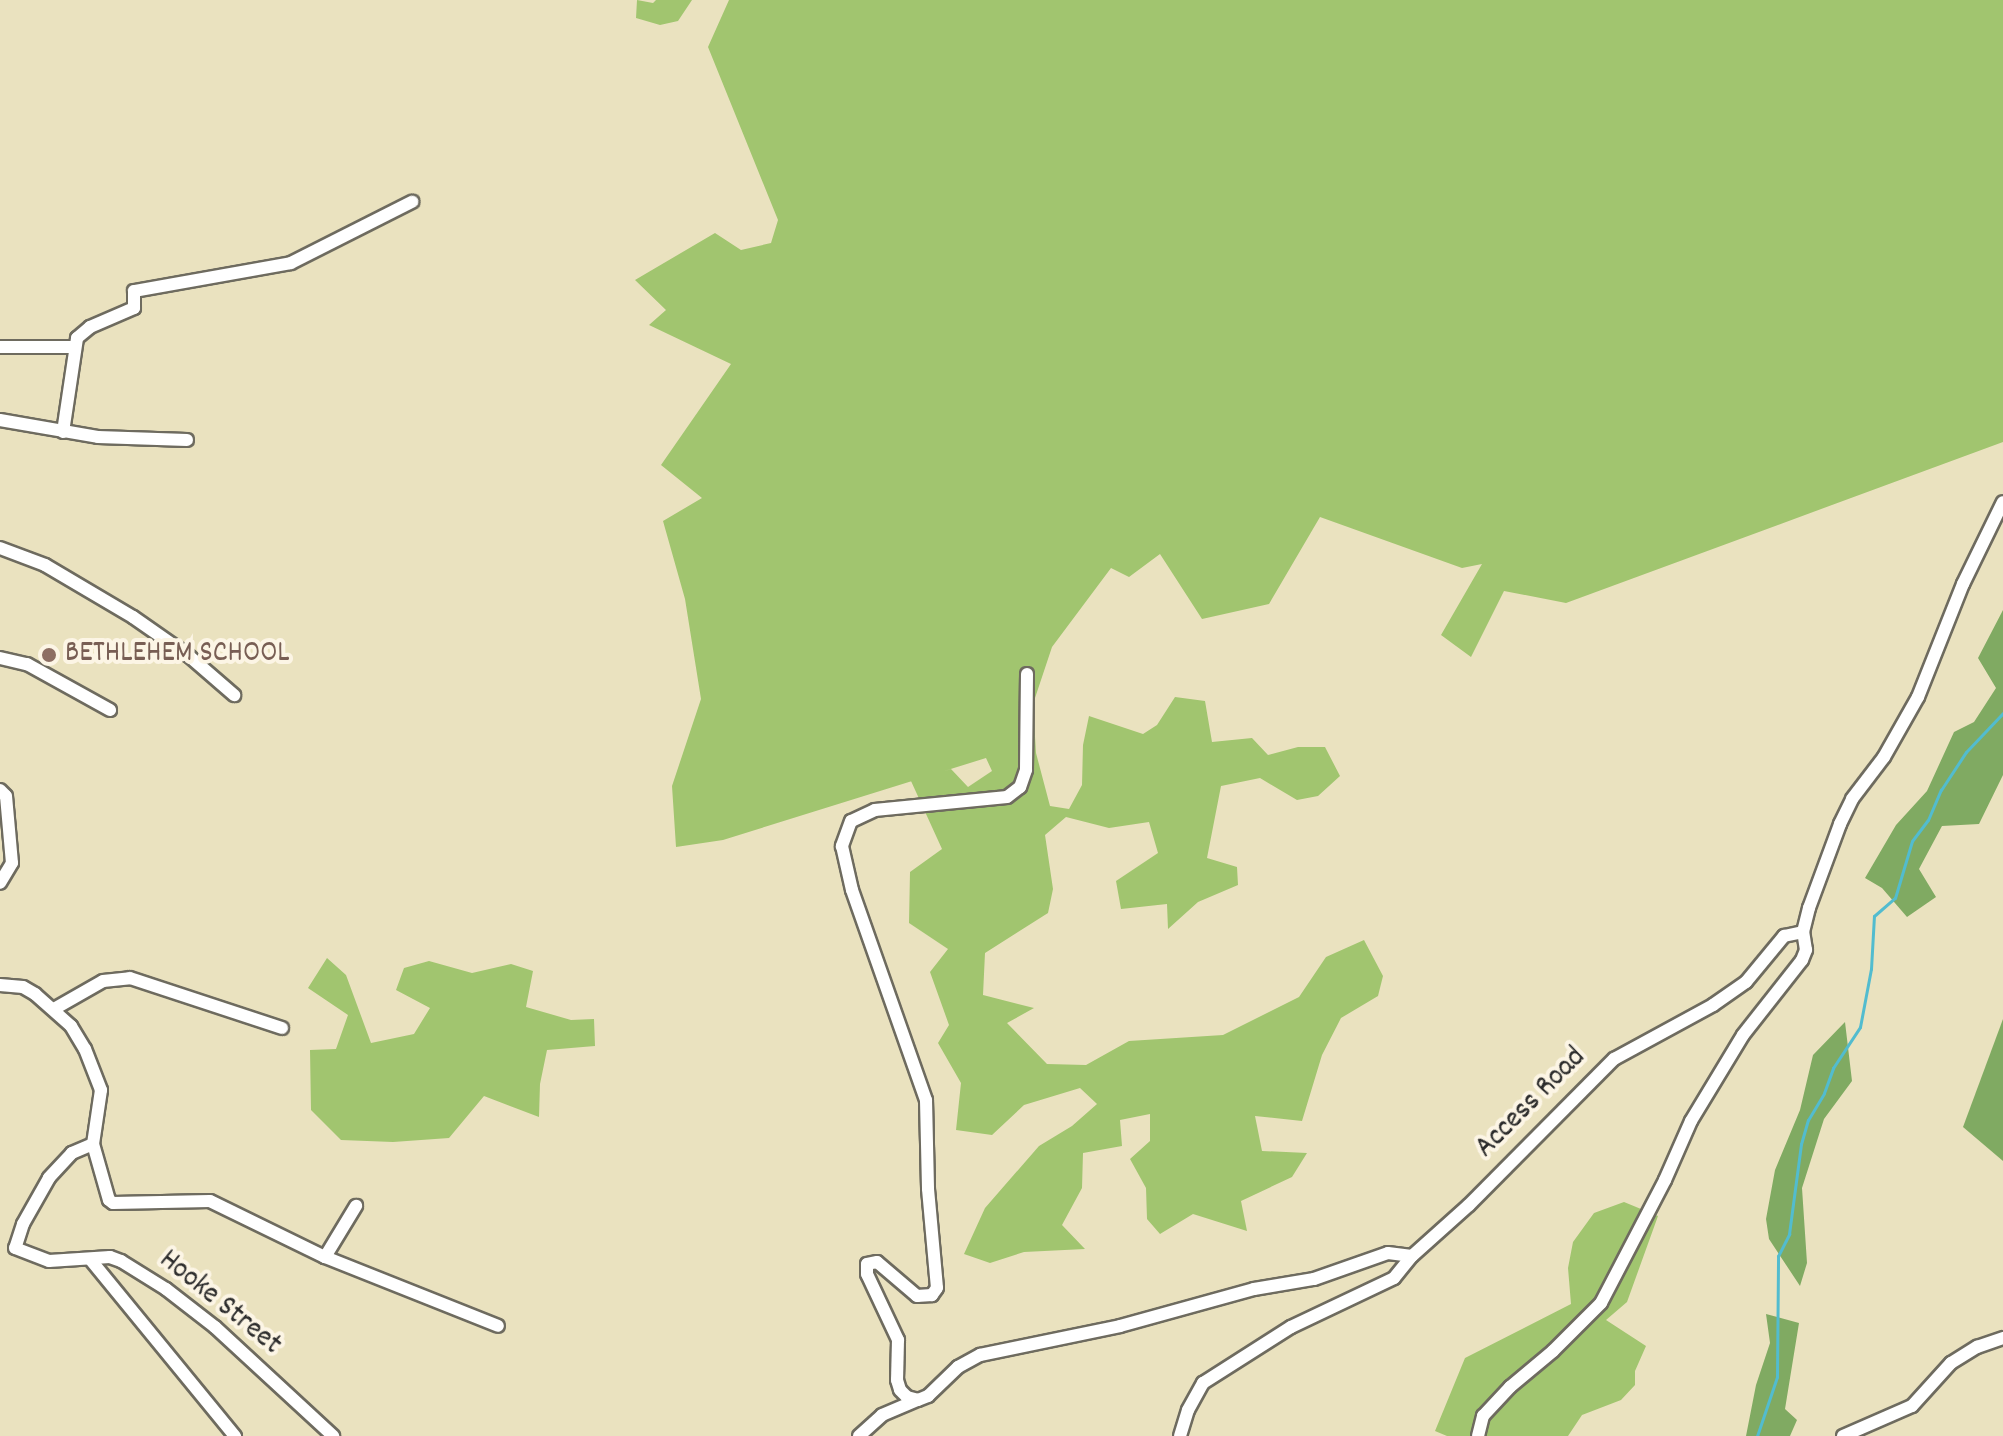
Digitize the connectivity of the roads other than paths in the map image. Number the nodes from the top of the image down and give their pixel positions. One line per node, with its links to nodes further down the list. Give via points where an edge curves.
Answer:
1 (412, 202): 3 (street, via 291,263 141,288 134,292 134,308 83,331)
2 (0, 347): 3 (street)
3 (73, 347): 5 (street)
4 (0, 420): 5 (street)
5 (63, 432): 6 (street)
6 (187, 440)
7 (2003, 502): 15 (street, via 1918,697 1840,824)
8 (0, 548): 11 (street, via 45,565 133,617)
9 (0, 658): 12 (street, via 27,664)
10 (1027, 674): 26 (street, via 1026,770 1020,787 1007,797 875,810 851,821 842,846 852,890 926,1100 937,1288 932,1295 917,1296 877,1262 867,1264 898,1340 900,1390)
11 (234, 695)
12 (110, 710)
13 (0, 790): 14 (street, via 6,796 12,863)
14 (0, 883)
15 (1803, 932): 21 (street, Access Road, via 1784,936 1746,982 1713,1005 1614,1059); 31 (street, via 1802,960 1743,1035 1691,1121 1601,1303 1483,1416)
16 (0, 985): 17 (street, via 23,987)
17 (54, 1009): 18 (street, via 103,981 130,978); 19 (street, via 85,1049 101,1090)
18 (282, 1028)
19 (93, 1144): 22 (street, via 113,1203 210,1201); 23 (street, via 72,1153 49,1178 14,1244 49,1261)
20 (356, 1206): 22 (street)
21 (1412, 1256): 26 (street, via 1388,1253 1314,1279 980,1355); 30 (street, Access Road, via 1394,1278 1291,1327 1203,1383)
22 (325, 1257): 24 (street)
23 (90, 1259): 27 (street, Hooke Street); 28 (street, Hooke Street, via 116,1258 166,1289)
24 (498, 1326)
25 (2003, 1338): 32 (street, via 1951,1363 1912,1406)
26 (918, 1400): 29 (street, via 882,1415)
27 (235, 1436)
28 (333, 1436)
29 (859, 1436)
30 (1180, 1436)
31 (1478, 1436)
32 (1843, 1436)

